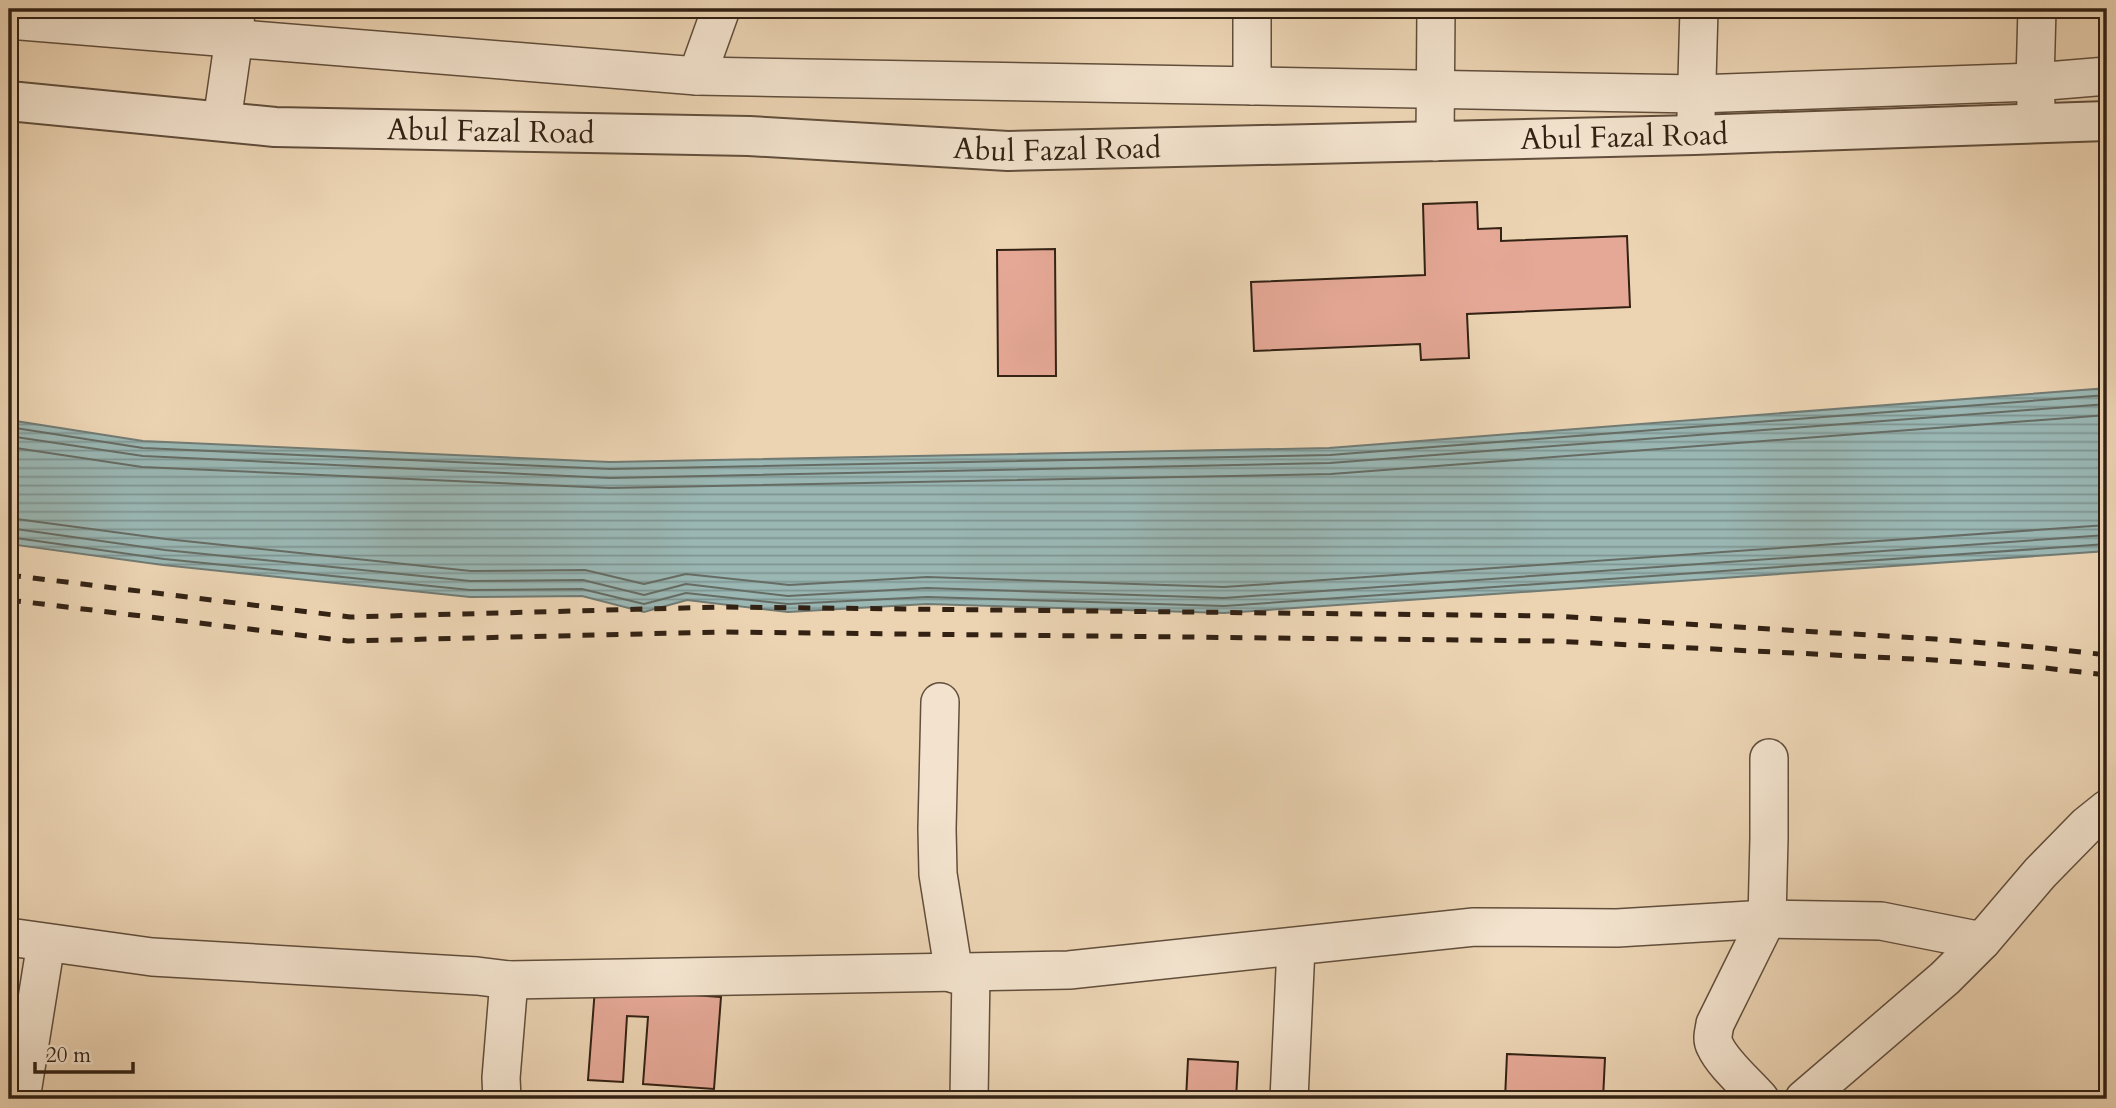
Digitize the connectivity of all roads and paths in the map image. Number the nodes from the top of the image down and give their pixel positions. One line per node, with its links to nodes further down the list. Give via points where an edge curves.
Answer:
1 (721, 9): 9 (street)
2 (1252, 9): 12 (street)
3 (1436, 9): 13 (street)
4 (1699, 9): 14 (street)
5 (2037, 9): 11 (street)
6 (92, 18): 7 (street); 8 (street)
7 (9, 20)
8 (235, 24): 9 (street); 16 (street)
9 (697, 76): 12 (street)
10 (2107, 76): 11 (street)
11 (2035, 82): 14 (street); 18 (street)
12 (1252, 86): 13 (street)
13 (1434, 89): 14 (street); 20 (street)
14 (1697, 94): 19 (street)
15 (9, 101): 16 (street, Abul Fazal Road)
16 (222, 121): 20 (street, Abul Fazal Road, via 275,127 749,136 1008,150)
17 (2107, 121): 18 (street, Abul Fazal Road)
18 (2037, 122): 19 (street, Abul Fazal Road)
19 (1695, 135): 20 (street, Abul Fazal Road)
20 (1434, 142)
21 (940, 702): 29 (street, via 938,874)
22 (1769, 758): 24 (street)
23 (2107, 809): 26 (street, via 2040,873)
24 (1767, 919): 26 (street, via 1881,920); 28 (street, via 1617,928 1474,927); 35 (street, via 1712,1037 1724,1059)
25 (9, 937): 27 (street)
26 (1982, 941): 36 (street, via 1936,987)
27 (46, 943): 30 (street, via 152,957); 31 (street)
28 (1296, 947): 29 (street, via 1069,970); 34 (street)
29 (962, 973): 30 (street); 33 (street)
30 (509, 980): 32 (street)
31 (21, 1099)
32 (502, 1099)
33 (969, 1099)
34 (1289, 1099)
35 (1760, 1099)
36 (1804, 1099)

